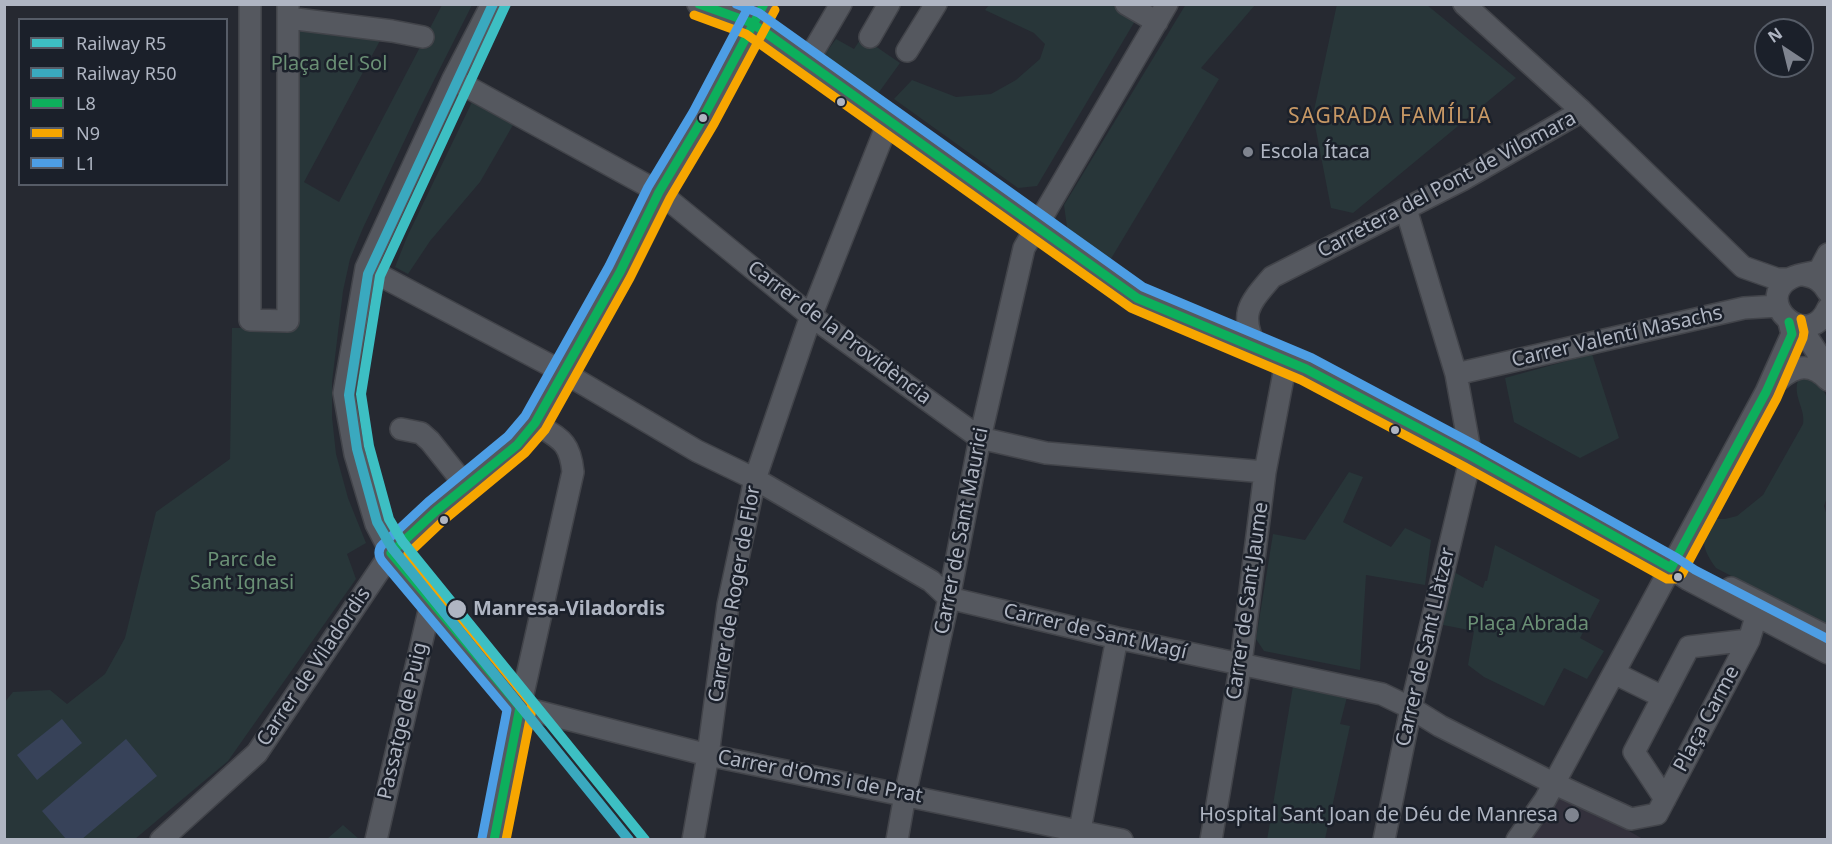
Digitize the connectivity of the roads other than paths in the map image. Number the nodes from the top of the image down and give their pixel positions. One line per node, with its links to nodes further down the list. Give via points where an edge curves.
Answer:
1 (250, 4): 10 (street, via 250,320 288,321)
2 (492, 4): 17 (street)
3 (698, 4): 12 (street)
4 (764, 4): 12 (street, Carrer de Viladordis)
5 (841, 4): 16 (street)
6 (890, 4): 14 (street)
7 (936, 4): 15 (street)
8 (1126, 4): 11 (street)
9 (1464, 4): 18 (street)
10 (288, 11): 13 (street)
11 (1162, 13): 22 (street, Carrer de Sant Maurici)
12 (752, 23): 16 (street); 20 (street, Carrer de Viladordis)
13 (423, 37)
14 (870, 37)
15 (907, 51)
16 (807, 62): 19 (street)
17 (453, 79): 20 (street, Carrer de la Providència); 24 (street)
18 (1582, 111): 21 (street, Carretera del Pont de Vilomara); 25 (street, Carretera del Pont de Vilomara, via 1743,267 1777,279)
19 (889, 120): 22 (street); 27 (street, Carrer de Roger de Flor)
20 (659, 192): 27 (street, Carrer de la Providència); 32 (street, Carrer de Viladordis, via 620,272)
21 (1406, 209): 29 (street, Carretera del Pont de Vilomara, via 1272,277 1253,299 1246,318); 33 (street)
22 (1036, 225): 29 (street, via 1131,294); 38 (street, Carrer de Sant Maurici, via 1024,248)
23 (1827, 254): 25 (street, via 1819,271)
24 (366, 268): 32 (street, Carrer de Sant Magí); 43 (street, via 344,393 355,454 376,524)
25 (1796, 277): 26 (street, via 1819,280 1824,286); 28 (street, via 1779,293)
26 (1827, 307): 28 (street, via 1815,323)
27 (811, 316): 38 (street, Carrer de la Providència); 41 (street, Carrer de Roger de Flor)
28 (1789, 318): 31 (street); 33 (street, Carrer Valentí Masachs, via 1744,308); 35 (street, via 1792,333)
29 (1256, 348): 30 (street)
30 (1286, 362): 39 (street); 40 (street, Carrer de Sant Jaume)
31 (1827, 369)
32 (563, 372): 36 (street, Carrer de Viladordis); 41 (street, Carrer de Sant Magí, via 697,451)
33 (1456, 374): 39 (street)
34 (1827, 380): 35 (street, via 1815,369 1793,369)
35 (1766, 392): 44 (street)
36 (535, 423): 42 (street, Carrer de Viladordis, via 517,445); 55 (street, via 565,446 571,454 573,472)
37 (401, 429): 42 (street, via 421,433)
38 (980, 438): 40 (street, Carrer de la Providència, via 1046,453); 45 (street, Carrer de Sant Maurici)
39 (1471, 456): 44 (street); 56 (street, Carrer de Sant Llàtzer)
40 (1265, 472): 52 (street, Carrer de Sant Jaume)
41 (755, 479): 45 (street, Carrer de Sant Magí, via 931,581); 57 (street, Carrer de Roger de Flor, via 728,605)
42 (466, 486): 43 (street, Carrer de Viladordis)
43 (391, 553): 46 (street); 62 (street, Carrer de Viladordis, via 257,753)
44 (1671, 568): 47 (street); 48 (street, via 1696,572); 53 (street)
45 (949, 598): 49 (street, Carrer de Sant Magí); 59 (street, Carrer de Sant Maurici)
46 (431, 602): 55 (street); 63 (street, Passatge de Puig)
47 (1756, 617): 50 (street, Plaça Carme); 51 (street)
48 (1827, 637)
49 (1117, 638): 52 (street, Carrer de Sant Magí); 61 (street)
50 (1749, 639): 54 (street, Plaça Carme, via 1689,647); 60 (street, Plaça Carme)
51 (1827, 653)
52 (1241, 663): 56 (street, Carrer de Sant Magí, via 1382,694); 68 (street, Carrer de Sant Jaume)
53 (1614, 673): 54 (street); 58 (street)
54 (1663, 697): 60 (street, Plaça Carme, via 1634,752)
55 (520, 707): 57 (street, Carrer d'Oms i de Prat); 64 (street)
56 (1411, 708): 58 (street, Carrer de Sant Magí); 69 (street, Carrer de Sant Llàtzer)
57 (708, 755): 59 (street, Carrer d'Oms i de Prat); 65 (street, Carrer de Roger de Flor)
58 (1553, 783): 60 (street, Carrer de Sant Magí, via 1631,819); 70 (street)
59 (905, 795): 61 (street, Carrer d'Oms i de Prat); 66 (street, Carrer de Sant Maurici)
60 (1661, 806)
61 (1079, 835): 67 (street, Carrer d'Oms i de Prat)
62 (161, 840)
63 (375, 840)
64 (494, 840)
65 (693, 840)
66 (897, 840)
67 (1122, 840)
68 (1211, 840)
69 (1384, 840)
70 (1517, 840)

